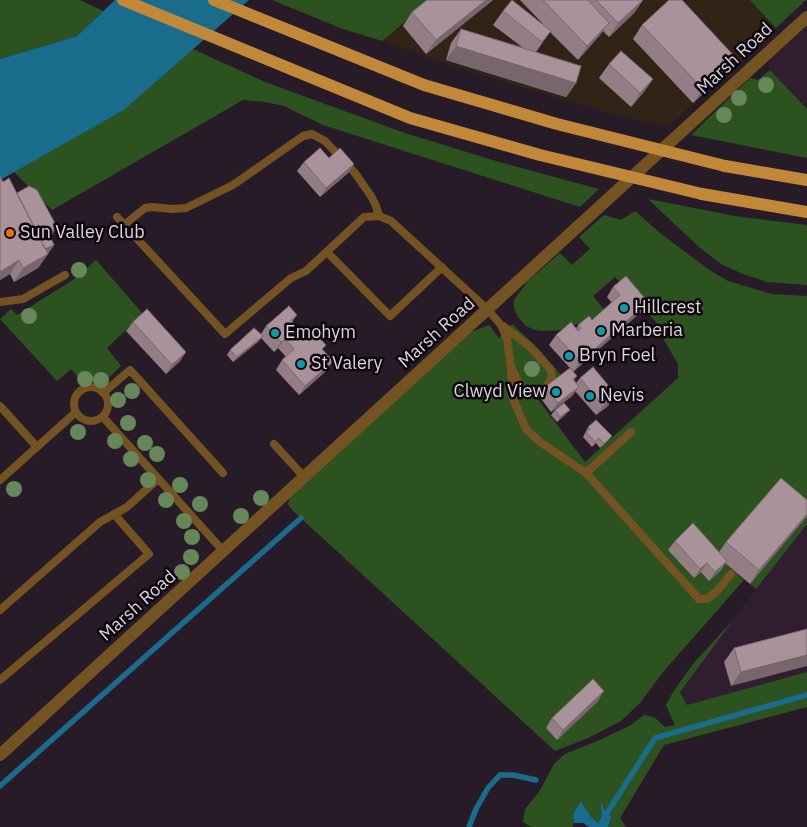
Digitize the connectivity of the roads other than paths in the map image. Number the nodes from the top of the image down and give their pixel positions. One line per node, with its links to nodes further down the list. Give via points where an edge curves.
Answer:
1 (123, 0): 5 (main road, bridge, via 410,118 540,155 702,194)
2 (214, 0): 4 (main road, bridge, via 424,85 557,124 725,166)
3 (807, 17): 13 (street, Marsh Road)
4 (807, 180)
5 (807, 212)
6 (379, 216): 8 (lane, via 371,196 355,174 325,141 312,134 303,136 233,186 186,208 145,208); 9 (lane, via 364,217); 10 (lane, via 391,221)
7 (117, 217): 8 (lane)
8 (124, 225): 9 (lane, via 225,334)
9 (327, 252): 10 (lane, via 390,316)
10 (442, 267): 13 (lane)
11 (66, 275): 12 (lane, via 23,299)
12 (0, 302)
13 (488, 310): 14 (lane); 25 (street, Marsh Road)
14 (501, 325): 15 (lane, via 507,339); 15 (lane, via 529,346 552,370 552,377 546,388 529,392 520,386)
15 (511, 368): 24 (lane, via 512,396 526,429)
16 (103, 393): 18 (lane, via 96,388 79,392 74,401); 19 (lane, via 108,406); 23 (lane, via 130,370)
17 (0, 406): 22 (lane)
18 (76, 412): 19 (lane, via 88,421); 22 (lane)
19 (102, 416): 26 (lane)
20 (631, 432): 24 (lane)
21 (274, 444): 25 (lane)
22 (37, 447): 27 (lane)
23 (223, 473)
24 (586, 473): 30 (lane, via 698,599 706,599 716,592)
25 (305, 478): 29 (street, Marsh Road)
26 (158, 479): 28 (lane, via 127,507); 29 (lane)
27 (0, 480)
28 (114, 514): 31 (lane, via 100,522); 32 (lane, via 148,554)
29 (224, 552): 33 (street, Marsh Road)
30 (731, 574)
31 (0, 610)
32 (0, 680)
33 (0, 755)

